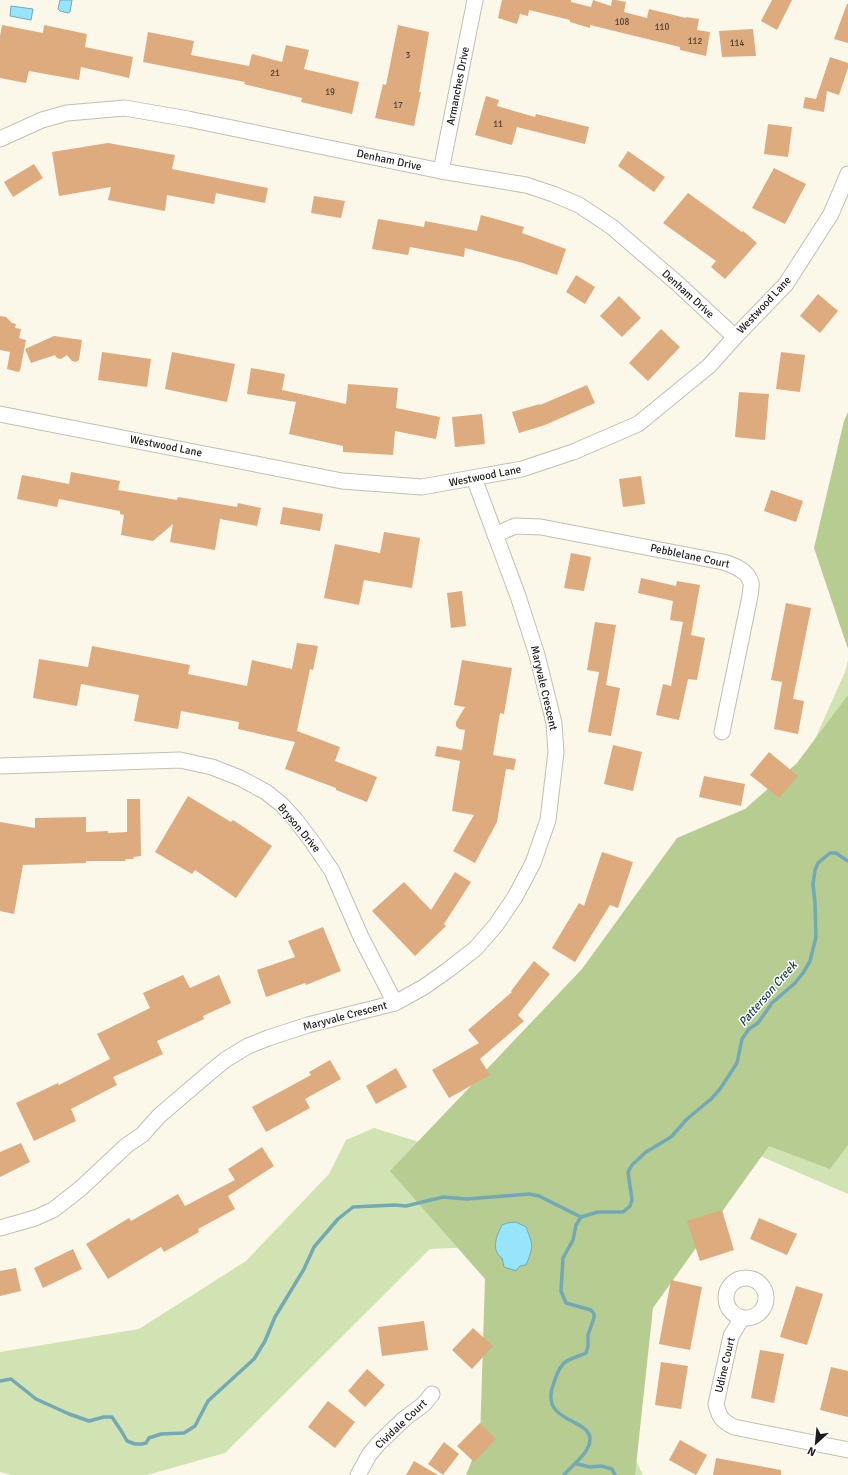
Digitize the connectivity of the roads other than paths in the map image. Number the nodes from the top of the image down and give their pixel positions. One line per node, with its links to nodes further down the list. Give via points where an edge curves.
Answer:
1 (474, 0): 3 (street, Armanches Drive)
2 (0, 139): 3 (street, Denham Drive, via 42,120 67,113 124,108)
3 (441, 171): 5 (street, Denham Drive, via 526,185 579,205 612,227)
4 (848, 174): 5 (street, Westwood Lane, via 831,214 786,284)
5 (735, 337): 7 (street, Westwood Lane, via 709,366 638,424 573,452 522,469)
6 (0, 414): 7 (street, Westwood Lane, via 342,481 422,487)
7 (474, 478): 8 (street, Maryvale Crescent)
8 (495, 535): 9 (street, Pebblelane Court, via 515,526 541,527 723,562 746,574 751,583 750,596); 11 (street, Maryvale Crescent, via 537,655 554,724 556,752 548,820 533,863 496,925 475,949 448,970)
9 (722, 732)
10 (0, 766): 11 (street, Bryson Drive, via 180,760 212,767 266,792 294,819 332,870 361,937)
11 (395, 1003): 12 (street, Maryvale Crescent, via 308,1025 248,1046 208,1074 142,1135 127,1145 53,1210)
12 (0, 1228)
13 (742, 1318): 15 (street, Udine Court, via 732,1336 716,1404 718,1415 734,1427)
14 (432, 1394): 16 (street, Cividale Court, via 378,1444)
15 (848, 1450)
16 (358, 1475)

